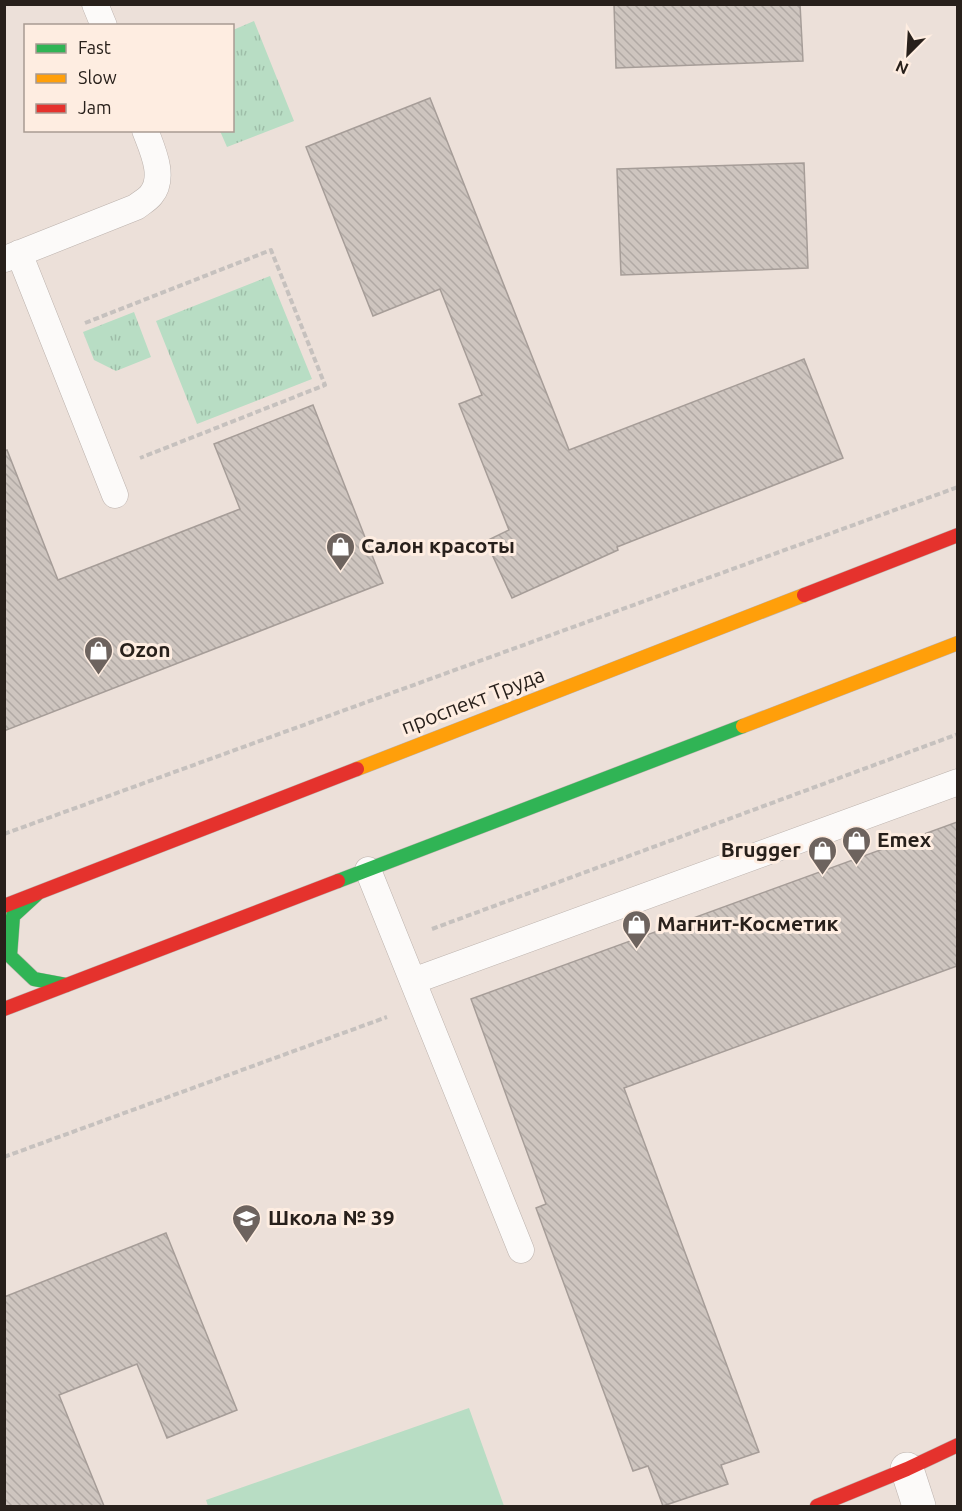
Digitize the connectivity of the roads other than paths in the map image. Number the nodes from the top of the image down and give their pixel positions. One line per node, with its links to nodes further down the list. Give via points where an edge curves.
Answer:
1 (95, 4): 2 (lane)
2 (103, 24)
3 (146, 132): 4 (lane, via 156,158 158,178 152,194 136,207)
4 (12, 256): 5 (lane, via 52,336)
5 (115, 495)
6 (957, 535): 10 (main road, проспект Труда)
7 (957, 643): 9 (main road)
8 (957, 782): 12 (lane)
9 (368, 870): 12 (lane); 13 (main road)
10 (37, 894): 11 (main road, проспект Труда); 13 (main road, via 13,916 10,956 34,979)
11 (4, 906)
12 (412, 981): 15 (lane)
13 (66, 985): 14 (main road)
14 (4, 1009)
15 (521, 1250)
16 (957, 1446): 17 (main road)
17 (907, 1469): 18 (main road); 19 (street)
18 (817, 1506)
19 (919, 1506)

